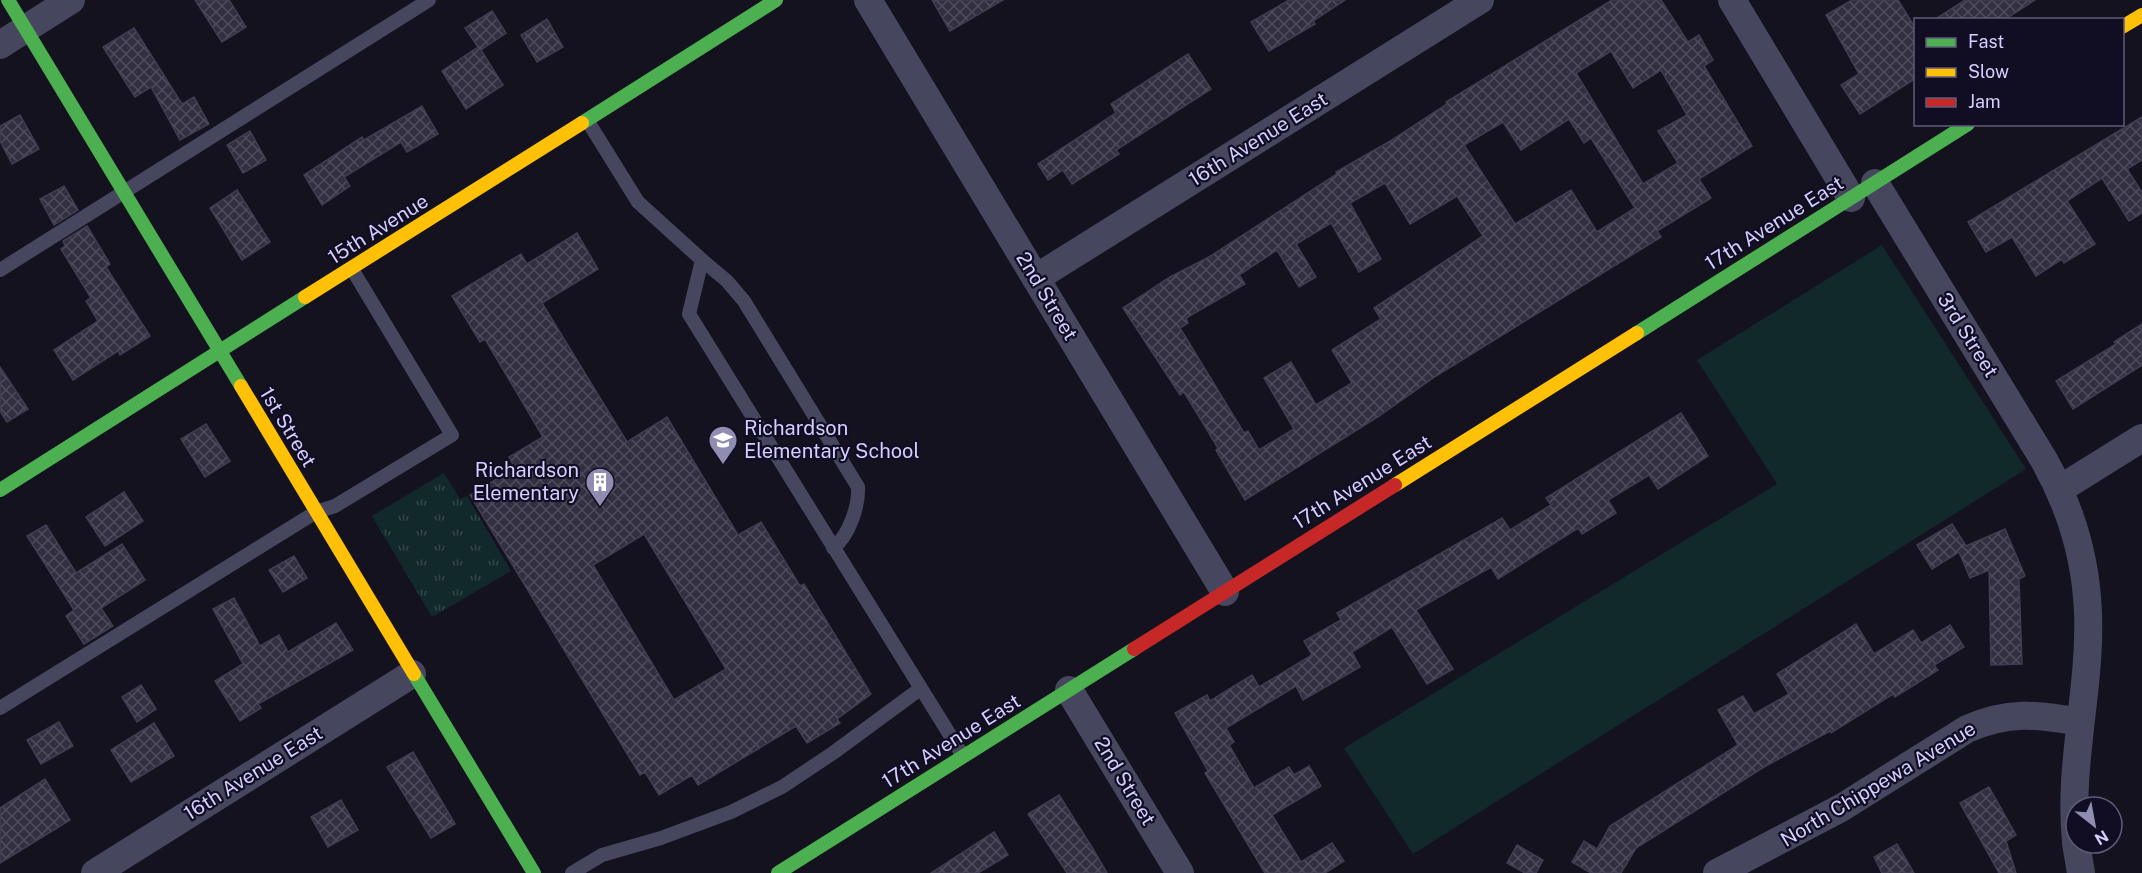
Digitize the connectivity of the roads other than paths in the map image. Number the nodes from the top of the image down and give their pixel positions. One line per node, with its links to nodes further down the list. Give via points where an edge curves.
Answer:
1 (8, 0): 10 (street, 1st Street)
2 (71, 0): 10 (street)
3 (429, 0): 15 (lane)
4 (776, 0): 12 (street, 15th Avenue)
5 (868, 0): 20 (street, 2nd Street)
6 (1480, 0): 20 (street, 16th Avenue East)
7 (1732, 0): 16 (street)
8 (2142, 15): 9 (street)
9 (2124, 26)
10 (26, 29): 11 (street); 15 (street, 1st Street)
11 (0, 45)
12 (587, 120): 17 (lane, via 638,202); 18 (street, 15th Avenue)
13 (1965, 126): 14 (street, 17th Avenue East)
14 (1875, 183): 16 (street, 17th Avenue East); 23 (street, 3rd Street)
15 (123, 191): 19 (lane); 21 (street, 1st Street)
16 (1851, 198): 27 (street, 17th Avenue East)
17 (702, 260): 26 (lane, via 689,314); 26 (lane, via 744,301 858,487 859,499 843,541)
18 (352, 269): 21 (street, 15th Avenue); 25 (lane, via 452,435 335,506)
19 (0, 270)
20 (1036, 278): 27 (street, 2nd Street)
21 (220, 352): 24 (street, 15th Avenue); 25 (street, 1st Street)
22 (2142, 438): 23 (street)
23 (2060, 489): 32 (street, 3rd Street, via 2085,569 2088,625)
24 (0, 490)
25 (316, 512): 28 (street, 1st Street); 31 (lane)
26 (833, 548): 29 (lane)
27 (1225, 592): 30 (street, 17th Avenue East)
28 (412, 674): 36 (street, 16th Avenue East); 37 (street, 1st Street)
29 (920, 689): 33 (lane); 38 (lane, via 782,787 731,812 602,855)
30 (1069, 690): 33 (street, 17th Avenue East); 40 (street, 2nd Street)
31 (0, 708)
32 (2080, 722): 34 (street, 3rd Street); 41 (street, North Chippewa Avenue, via 2036,714 2009,715 1966,729 1841,807)
33 (963, 756): 39 (street, 17th Avenue East)
34 (2075, 795)
35 (2078, 855): 42 (street, 3rd Street)
36 (94, 873)
37 (534, 873)
38 (572, 873)
39 (778, 873)
40 (1180, 873)
41 (1717, 873)
42 (2081, 873)

